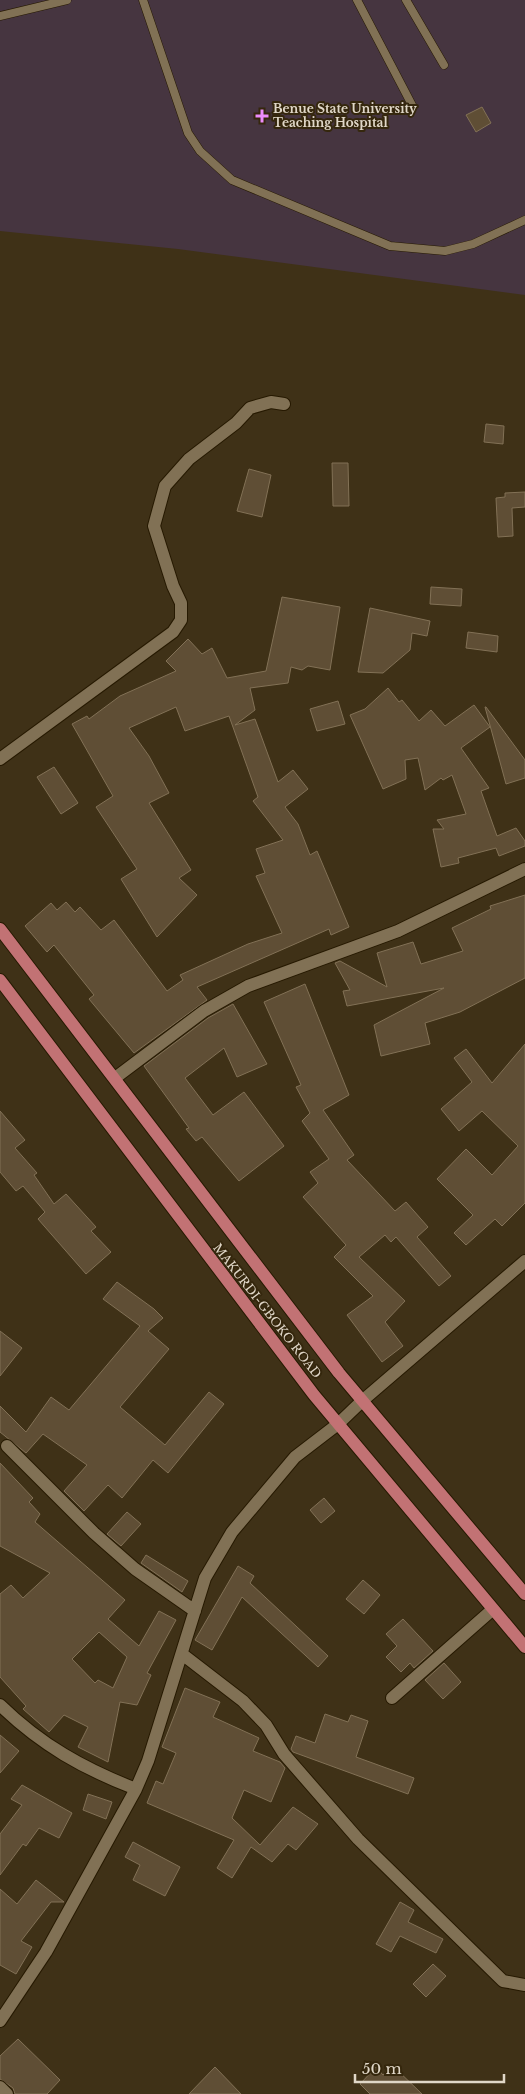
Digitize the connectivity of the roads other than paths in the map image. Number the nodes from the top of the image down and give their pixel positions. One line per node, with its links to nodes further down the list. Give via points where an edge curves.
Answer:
1 (67, 0): 5 (lane)
2 (143, 0): 8 (lane, via 188,133 200,150 232,180 390,246 445,251 473,244)
3 (357, 0): 7 (lane)
4 (406, 0): 6 (lane)
5 (0, 16)
6 (444, 64)
7 (412, 105)
8 (525, 220)
9 (284, 404): 10 (street, via 271,402 250,408 236,423 189,459 165,486 154,526 181,603 181,620 173,632)
10 (0, 759)
11 (525, 869): 14 (street, via 398,931 248,986 204,1011)
12 (0, 929): 14 (main road)
13 (0, 980): 17 (main road, MAKURDI-GBOKO ROAD, via 174,1213)
14 (115, 1078): 16 (main road)
15 (525, 1261): 16 (street)
16 (362, 1400): 17 (street); 19 (main road)
17 (338, 1424): 20 (main road, MAKURDI-GBOKO ROAD); 21 (street, via 295,1457 232,1532 205,1578)
18 (7, 1446): 21 (street, via 134,1569)
19 (525, 1594)
20 (492, 1610): 22 (main road, MAKURDI-GBOKO ROAD); 24 (street)
21 (195, 1611): 23 (street)
22 (525, 1647)
23 (182, 1654): 26 (street); 27 (street, via 220,1681 260,1719 284,1754 358,1840 503,1981)
24 (392, 1698)
25 (0, 1705): 26 (street, via 57,1752 94,1773)
26 (136, 1789): 28 (street, via 46,1952)
27 (525, 1985)
28 (0, 2021)
29 (0, 2087): 30 (street)
30 (7, 2094)

